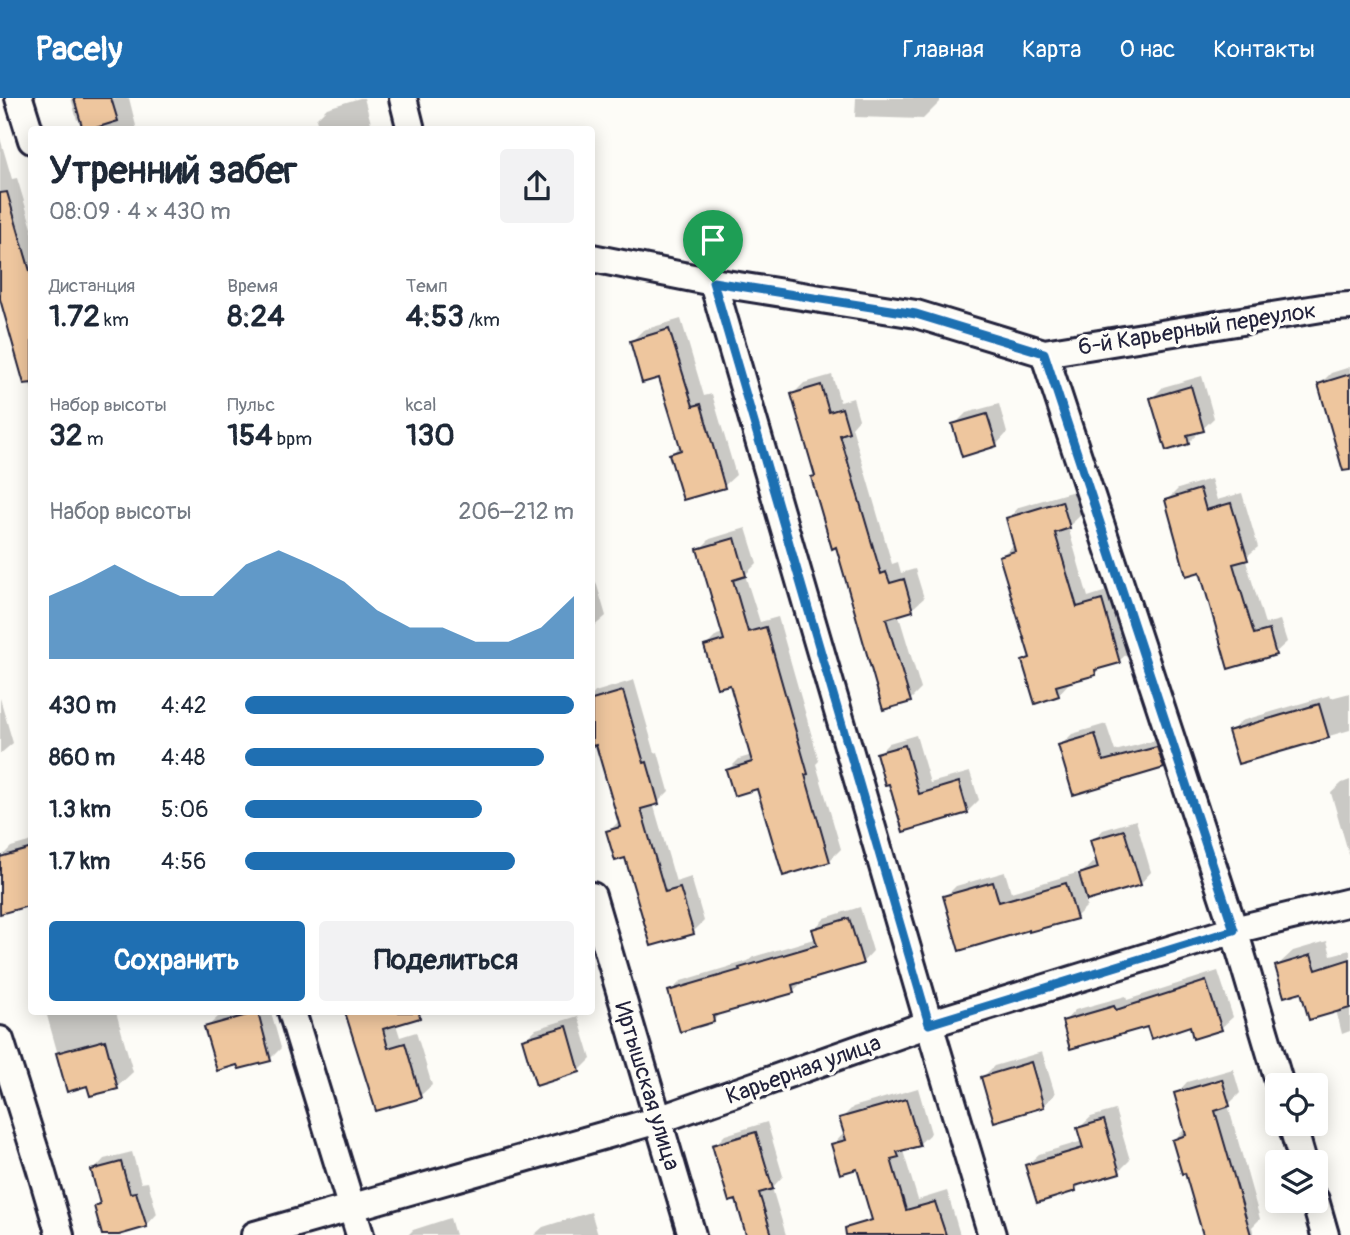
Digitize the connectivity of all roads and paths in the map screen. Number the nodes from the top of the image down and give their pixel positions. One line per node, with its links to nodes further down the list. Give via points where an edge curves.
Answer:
1 (19, 98): 4 (street)
2 (402, 98): 3 (street)
3 (410, 126)
4 (28, 127)
5 (595, 259): 6 (street)
6 (713, 282): 8 (street, via 916,314); 13 (street)
7 (1350, 306): 8 (street, 6-й Карьерный переулок)
8 (1044, 353): 11 (street)
9 (1350, 902): 11 (street, Карьерная улица)
10 (595, 906): 16 (street, Иртышская улица)
11 (1234, 930): 13 (street, Карьерная улица); 15 (street)
12 (293, 1015): 17 (street)
13 (929, 1024): 16 (street, Карьерная улица); 23 (street)
14 (0, 1040): 19 (street)
15 (1276, 1073)
16 (658, 1120): 17 (street, Карьерная улица); 22 (street, Иртышская улица)
17 (351, 1209): 20 (street, Карьерная улица); 21 (street)
18 (1319, 1213): 24 (street)
19 (60, 1235)
20 (255, 1235)
21 (360, 1235)
22 (692, 1235)
23 (992, 1235)
24 (1325, 1235)

